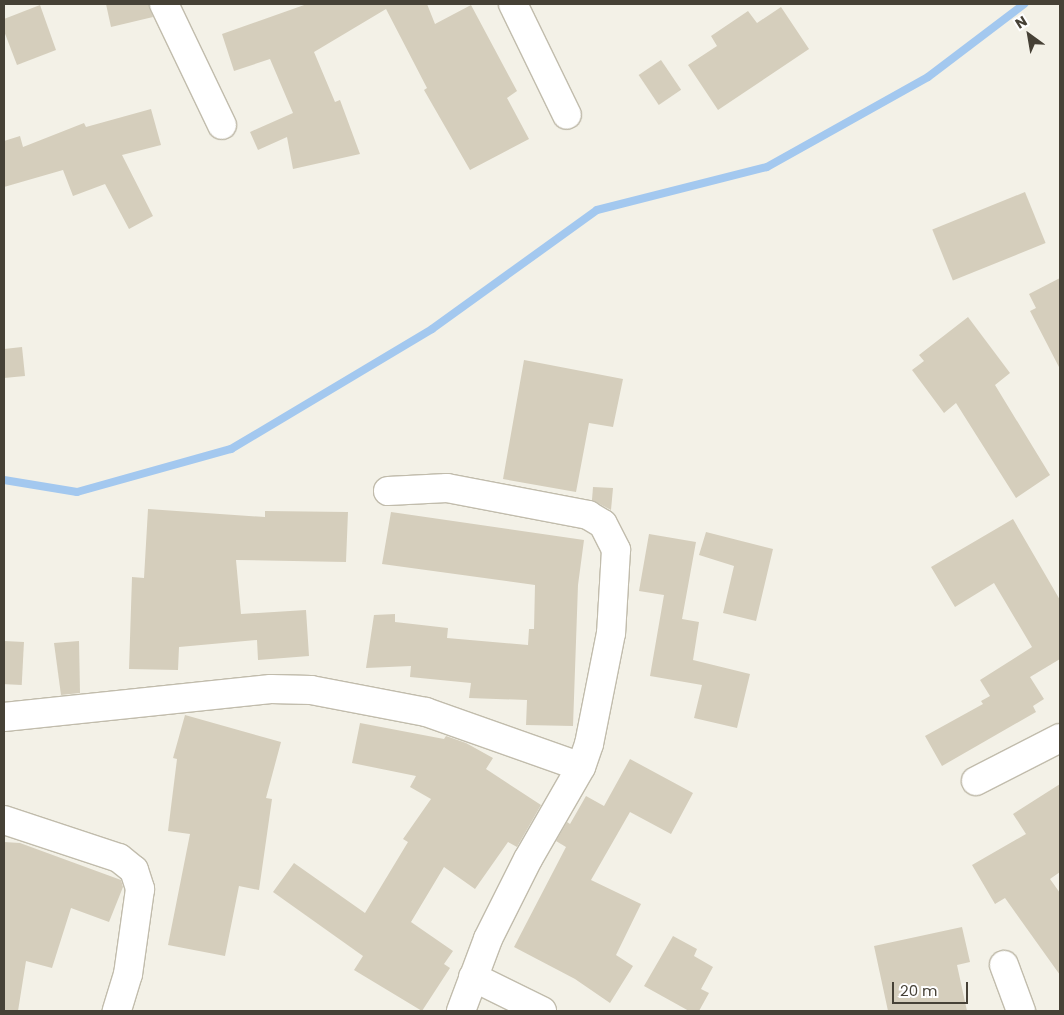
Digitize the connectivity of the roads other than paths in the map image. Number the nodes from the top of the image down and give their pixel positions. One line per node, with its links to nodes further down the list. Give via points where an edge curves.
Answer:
1 (164, 4): 4 (street)
2 (513, 4): 3 (street)
3 (567, 115)
4 (222, 125)
5 (388, 491): 8 (street, via 447,488 476,492 588,515 603,524 611,534 616,550 611,633)
6 (4, 717): 8 (street, via 271,689 311,690 426,712)
7 (1060, 738): 9 (street)
8 (581, 767): 12 (street, via 528,859)
9 (976, 781)
10 (4, 820): 13 (street, via 118,858 134,870 140,889 128,974)
11 (1004, 965): 16 (street)
12 (473, 977): 14 (street); 15 (street)
13 (118, 1011)
14 (461, 1011)
15 (542, 1011)
16 (1021, 1011)

